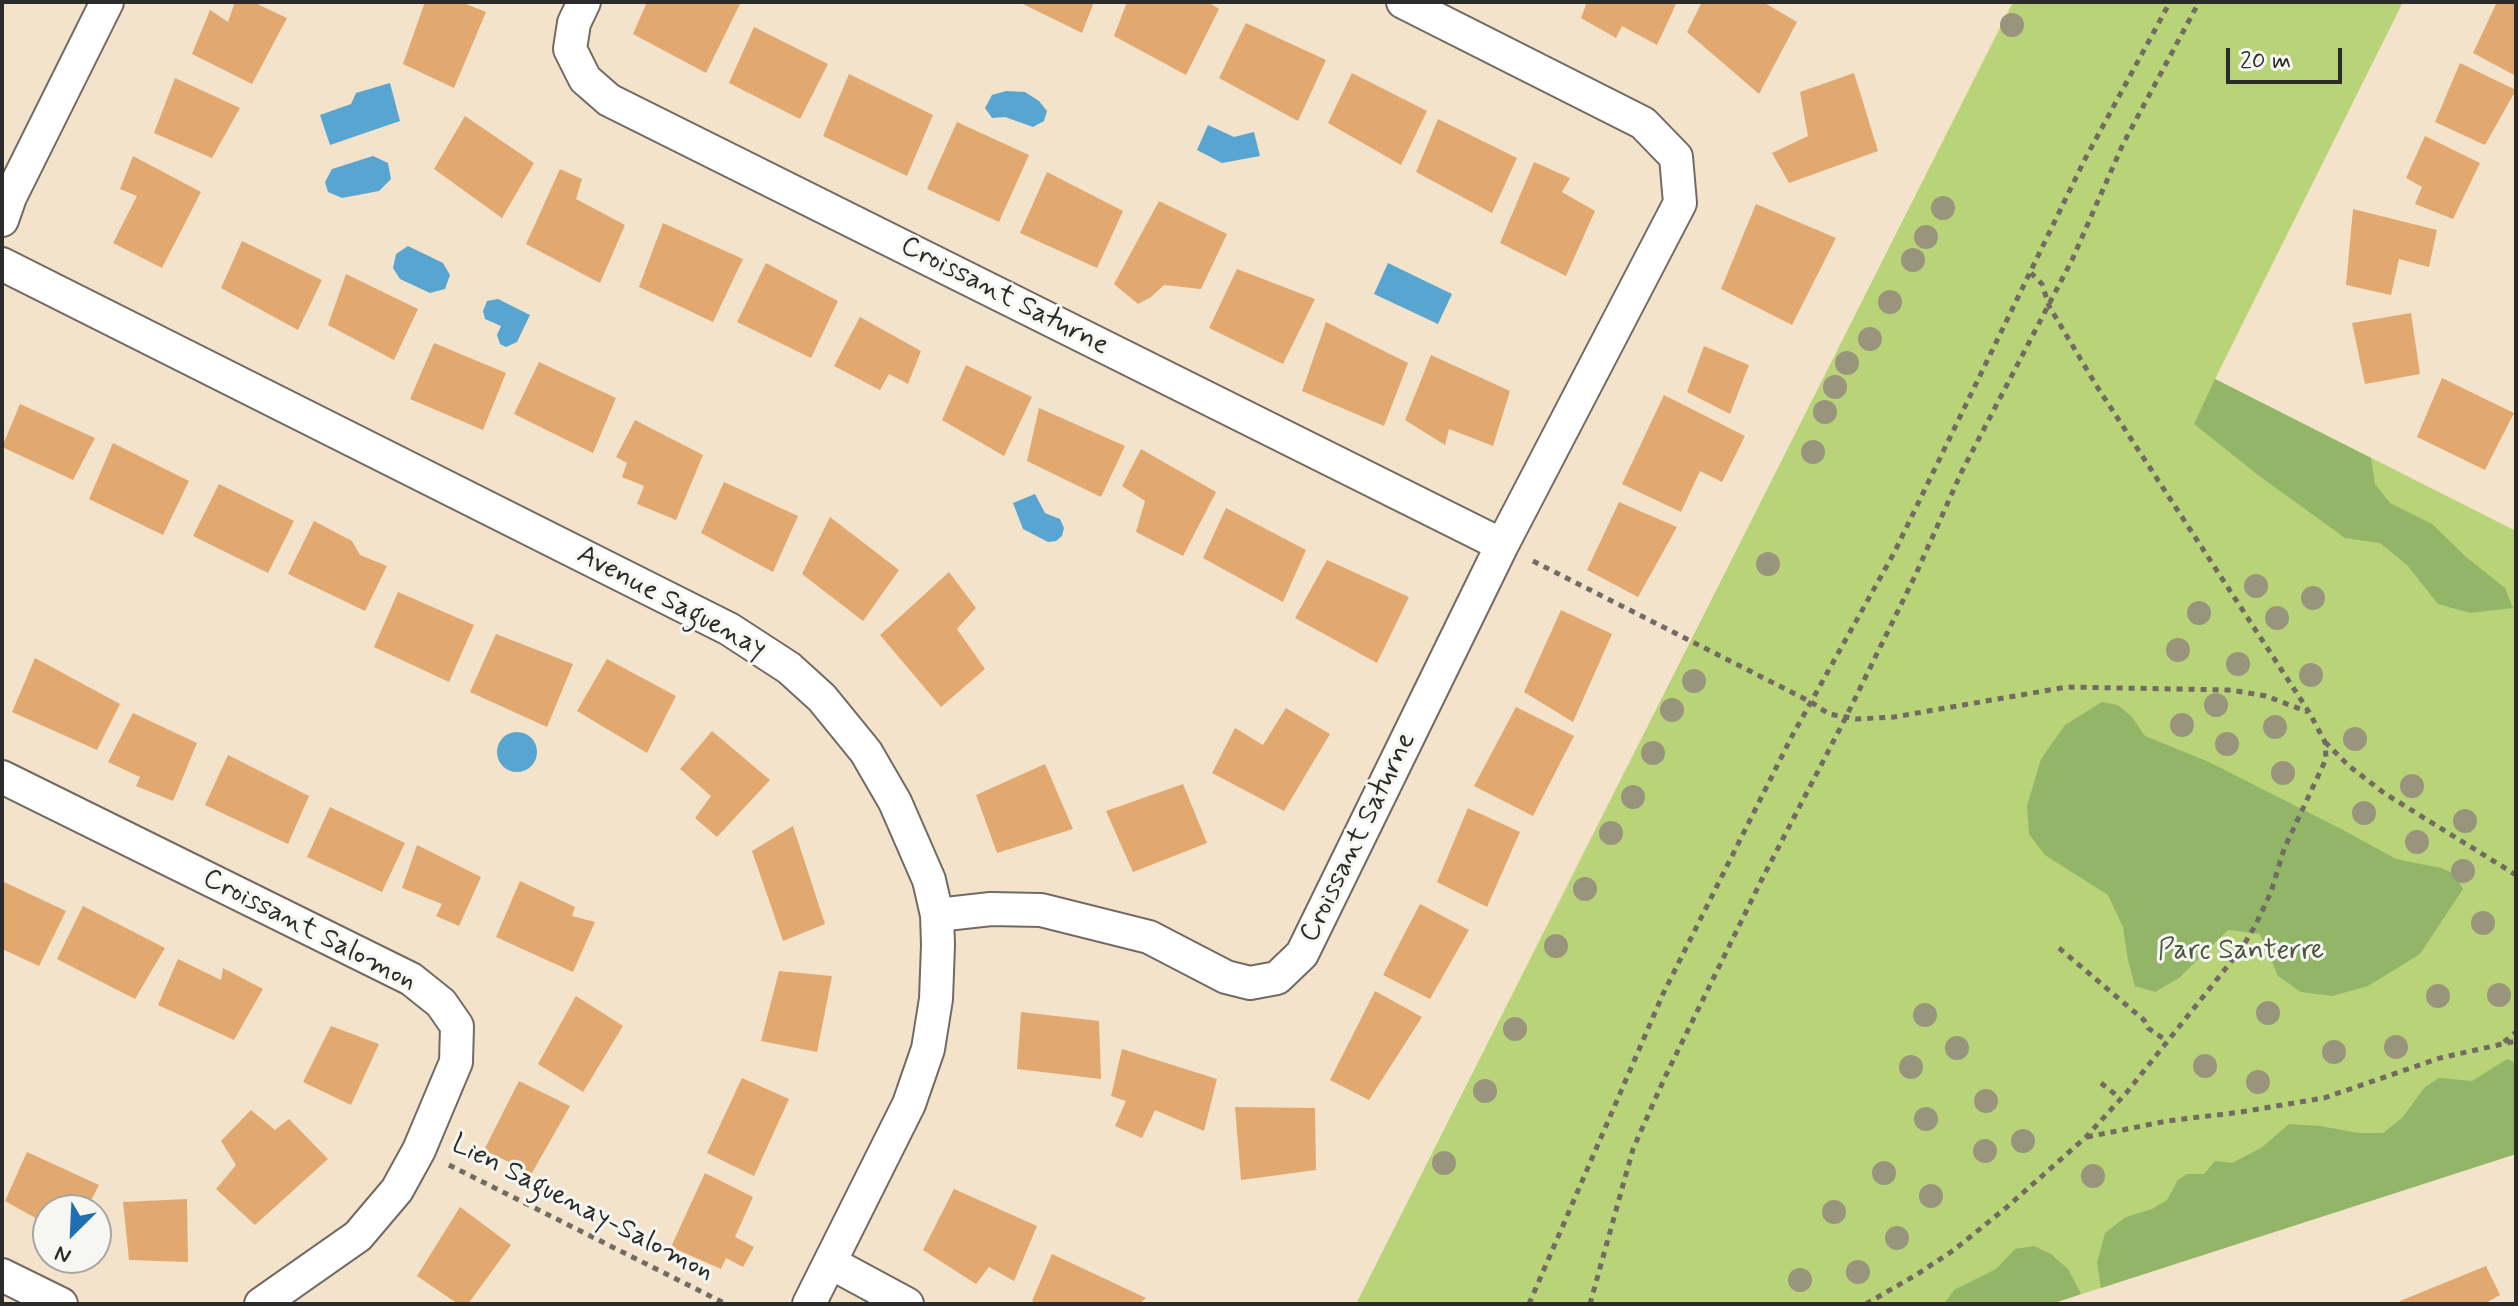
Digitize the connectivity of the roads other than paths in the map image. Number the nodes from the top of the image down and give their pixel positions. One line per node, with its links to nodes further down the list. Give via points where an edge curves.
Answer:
1 (107, 2): 4 (street)
2 (584, 2): 6 (street, Croissant Saturne, via 570,49 585,79 609,100)
3 (1403, 2): 6 (street, Croissant Saturne, via 1643,123 1676,157 1680,203)
4 (2, 220)
5 (2, 264): 8 (street, Avenue Saguenay, via 729,629 789,668 822,698 866,752 924,865)
6 (1502, 545): 8 (street, Croissant Saturne, via 1302,954 1277,978 1250,983 1226,977 1149,937 1041,910)
7 (2, 777): 12 (street, Croissant Salomon, via 411,979 441,1003 457,1026 456,1062 397,1190 358,1236)
8 (937, 915): 9 (street, Avenue Saguenay, via 936,999 928,1049 909,1104)
9 (831, 1263): 13 (street, Avenue Saguenay); 14 (street)
10 (2, 1275): 11 (street)
11 (61, 1304)
12 (261, 1304)
13 (809, 1304)
14 (907, 1304)

